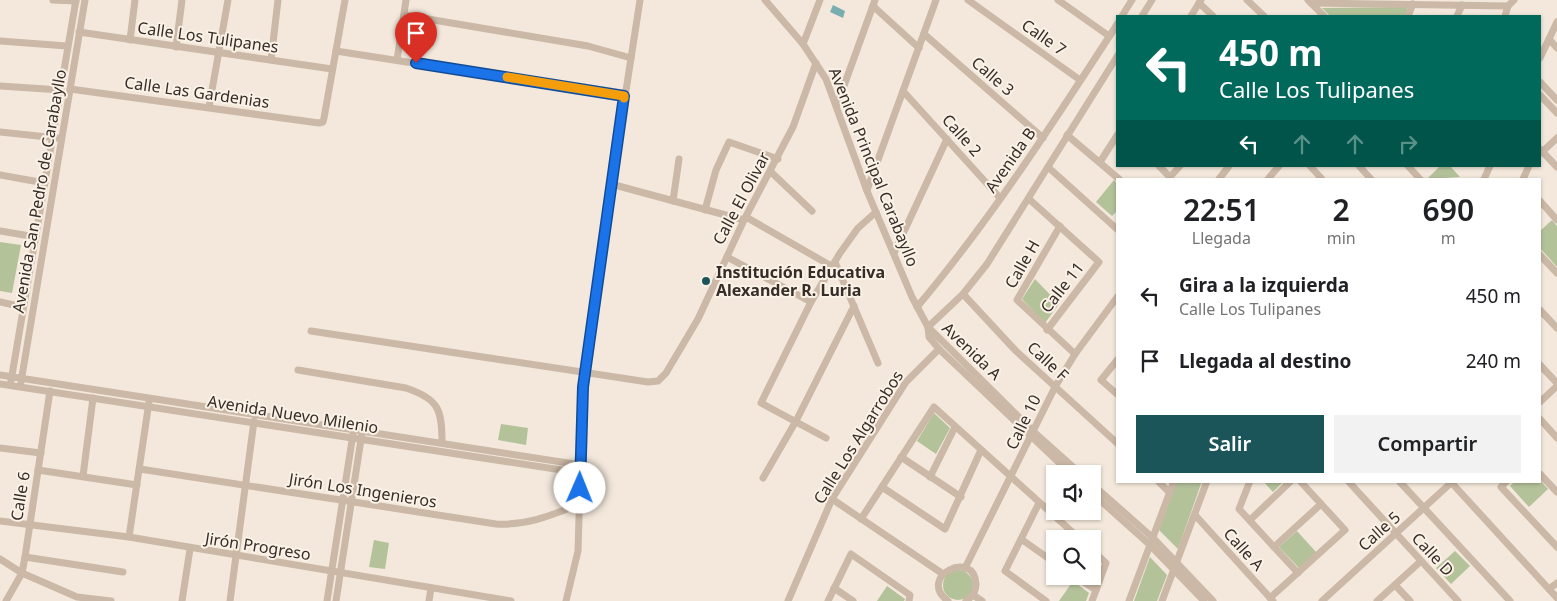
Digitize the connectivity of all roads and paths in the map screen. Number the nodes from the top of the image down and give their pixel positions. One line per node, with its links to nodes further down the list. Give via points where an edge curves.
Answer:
1 (53, 0): 19 (street)
2 (85, 0): 39 (street, Avenida San Pedro de Carabayllo)
3 (135, 0): 43 (street)
4 (182, 0): 47 (street)
5 (228, 0): 51 (street)
6 (278, 0): 55 (street)
7 (345, 0): 50 (street)
8 (406, 0): 27 (street)
9 (640, 0): 53 (street)
10 (765, 0): 45 (street, Avenida Principal Carabayllo)
11 (820, 0): 45 (street)
12 (936, 0): 40 (street)
13 (968, 0): 59 (street, Calle 7)
14 (1058, 0): 41 (street)
15 (1132, 0): 28 (street)
16 (1152, 0): 29 (street)
17 (1247, 0): 32 (street)
18 (1514, 0): 26 (street)
19 (76, 1): 46 (street, Avenida San Pedro de Carabayllo)
20 (1200, 1): 30 (street); 31 (street)
21 (1310, 2): 24 (street); 33 (street)
22 (1450, 2): 24 (street); 25 (street)
23 (874, 3): 48 (street); 68 (street)
24 (1413, 4): 34 (street)
25 (1462, 5): 26 (street); 35 (street)
26 (1508, 6): 36 (street)
27 (404, 15): 53 (street, via 588,46); 56 (street)
28 (1123, 15)
29 (1143, 15)
30 (1192, 15)
31 (1213, 15)
32 (1263, 15)
33 (1323, 15)
34 (1408, 15)
35 (1457, 15)
36 (1505, 15)
37 (1557, 22): 42 (street)
38 (1116, 26): 41 (street, Avenida B)
39 (79, 32): 43 (street, Calle Los Tulipanes); 62 (street, Avenida San Pedro de Carabayllo)
40 (924, 34): 48 (street); 75 (street, Calle 3)
41 (1109, 36): 59 (street, Avenida B)
42 (1548, 39): 49 (street); 52 (street)
43 (130, 40): 47 (street, Calle Los Tulipanes)
44 (0, 41): 46 (street)
45 (803, 44): 57 (street, Avenida Principal Carabayllo)
46 (68, 46): 63 (street, Avenida San Pedro de Carabayllo)
47 (176, 46): 51 (street, Calle Los Tulipanes)
48 (919, 48): 64 (street)
49 (1557, 48)
50 (336, 51): 56 (street); 58 (street)
51 (218, 53): 55 (street, Calle Los Tulipanes); 69 (street)
52 (1541, 56)
53 (631, 58): 65 (street)
54 (1116, 58): 72 (street, Avenida B)
55 (271, 60): 58 (street, Calle Los Tulipanes)
56 (397, 60): 65 (street)
57 (816, 63): 68 (street, Avenida Principal Carabayllo); 81 (street, Calle El Olivar)
58 (332, 69): 69 (street, Calle Las Gardenias, via 324,118 319,124)
59 (1080, 80): 75 (street, Avenida B)
60 (1541, 83): 67 (street)
61 (0, 86): 63 (street)
62 (70, 89): 69 (street, Calle Las Gardenias); 77 (street, Avenida San Pedro de Carabayllo)
63 (61, 90): 74 (street, Avenida San Pedro de Carabayllo)
64 (903, 91): 78 (street, Calle 2); 102 (street)
65 (624, 96): 101 (street)
66 (1541, 96): 70 (street)
67 (1557, 100)
68 (837, 106): 102 (street, Avenida Principal Carabayllo)
69 (209, 107)
70 (1557, 113)
71 (0, 132): 74 (street)
72 (1067, 135): 82 (street); 83 (street, Avenida B)
73 (1116, 137): 82 (street)
74 (53, 138): 77 (street); 100 (street, Avenida San Pedro de Carabayllo)
75 (1043, 138): 103 (street, Avenida B)
76 (1557, 138): 79 (street)
77 (62, 139): 142 (street, Avenida San Pedro de Carabayllo)
78 (947, 140): 103 (street, Calle 2); 116 (street)
79 (1541, 151): 91 (street)
80 (679, 159): 105 (street)
81 (778, 159): 92 (street, Calle El Olivar); 107 (street, via 729,142 716,170)
82 (1100, 162): 94 (street)
83 (1048, 167): 104 (street, Avenida B); 113 (street)
84 (1160, 167): 85 (street, via 1170,177)
85 (1179, 167)
86 (1228, 167): 95 (street)
87 (1278, 167): 96 (street)
88 (1311, 167): 97 (street)
89 (1361, 167): 98 (street)
90 (1409, 167): 99 (street)
91 (1557, 167)
92 (771, 172): 108 (street); 110 (street, Calle El Olivar)
93 (0, 175): 100 (street)
94 (1118, 178)
95 (1220, 178)
96 (1270, 178)
97 (1321, 178)
98 (1370, 178)
99 (1417, 178)
100 (45, 183): 115 (street, Avenida San Pedro de Carabayllo)
101 (611, 184): 105 (street); 139 (street)
102 (867, 191): 109 (street, Avenida Principal Carabayllo)
103 (1000, 198): 127 (street, Avenida B)
104 (1028, 199): 112 (street); 121 (street, Avenida B, via 987,264)
105 (672, 201): 107 (street)
106 (1541, 202): 111 (street)
107 (705, 210): 110 (street)
108 (812, 211)
109 (876, 212): 116 (street, Avenida Principal Carabayllo); 119 (street, via 858,228)
110 (745, 219): 118 (street, Calle El Olivar); 119 (street)
111 (1557, 220)
112 (1060, 226): 131 (street, Calle H, via 1016,300); 131 (street, Calle 11, via 1099,262)
113 (1116, 228)
114 (0, 231): 115 (street)
115 (36, 237): 126 (street, Avenida San Pedro de Carabayllo)
116 (894, 253): 127 (street, Avenida Principal Carabayllo)
117 (1541, 256): 120 (street)
118 (727, 257): 124 (street); 139 (street, Calle El Olivar, via 698,319 658,381)
119 (834, 264): 124 (street); 125 (street)
120 (1557, 274)
121 (963, 294): 129 (street, Avenida B); 147 (street, Calle F)
122 (1116, 299): 134 (street, Calle 10)
123 (0, 302): 126 (street)
124 (811, 302): 156 (street, via 760,403)
125 (854, 306): 136 (street); 156 (street)
126 (23, 307): 141 (street, Avenida San Pedro de Carabayllo)
127 (917, 307): 129 (street, Avenida Principal Carabayllo)
128 (1541, 311): 130 (street)
129 (928, 327): 133 (street, Avenida A, via 930,337); 160 (street, Avenida A)
130 (1557, 328)
131 (1046, 330): 134 (street, Calle H)
132 (311, 331): 139 (street)
133 (939, 349): 160 (street, Avenida A); 201 (street, Calle Los Algarrobos, via 906,382)
134 (1075, 354): 147 (street, Calle 10)
135 (1116, 361): 149 (street, via 1101,380)
136 (878, 363)
137 (1541, 366): 144 (street)
138 (298, 370): 165 (street, via 406,388 423,394 442,417)
139 (585, 373): 176 (street)
140 (0, 375): 141 (street, Avenida Nuevo Milenio)
141 (11, 377): 142 (street, Avenida Nuevo Milenio); 145 (street, Avenida San Pedro de Carabayllo)
142 (21, 378): 146 (street, Avenida San Pedro de Carabayllo); 150 (street, Avenida Nuevo Milenio)
143 (0, 384): 145 (street, Avenida Nuevo Milenio)
144 (1557, 385): 152 (street)
145 (10, 386): 146 (street, Avenida Nuevo Milenio)
146 (20, 387): 148 (street, Avenida Nuevo Milenio)
147 (1055, 387): 160 (street, Calle 10); 166 (street, Calle F)
148 (50, 392): 151 (street, Avenida Nuevo Milenio); 171 (street, Calle 6)
149 (1116, 393)
150 (150, 397): 153 (street); 158 (street, Avenida Nuevo Milenio)
151 (93, 398): 153 (street, Avenida Nuevo Milenio); 179 (street)
152 (1541, 401)
153 (149, 406): 155 (street, Avenida Nuevo Milenio); 175 (street)
154 (1541, 420): 164 (street)
155 (254, 421): 161 (street, Avenida Nuevo Milenio); 195 (street)
156 (796, 421): 163 (street); 181 (street)
157 (955, 427): 170 (street); 172 (street, via 934,407); 180 (street)
158 (353, 428): 159 (street, Avenida Nuevo Milenio); 161 (street)
159 (362, 430): 162 (street); 165 (street, Avenida Nuevo Milenio)
160 (1032, 434): 167 (street, Avenida A); 169 (street, Calle 10); 174 (street, Avenida A)
161 (352, 437): 162 (street, Avenida Nuevo Milenio); 203 (street)
162 (361, 438): 176 (street, Avenida Nuevo Milenio); 204 (street)
163 (826, 438)
164 (1557, 438)
165 (442, 442): 176 (street, Avenida Nuevo Milenio)
166 (1116, 442)
167 (1038, 445): 169 (street); 173 (street, Avenida A)
168 (0, 448): 171 (street)
169 (1026, 448): 182 (street, Calle 10)
170 (981, 450): 182 (street); 200 (street)
171 (41, 452): 177 (street, Calle 6)
172 (901, 457): 180 (street); 196 (street)
173 (1061, 465)
174 (1070, 465)
175 (140, 469): 194 (street); 195 (street, Jirón Los Ingenieros)
176 (581, 469): 206 (street)
177 (38, 470): 179 (street); 213 (street, Calle 6)
178 (1541, 475): 198 (street)
179 (84, 476): 194 (street)
180 (930, 477): 200 (street)
181 (763, 478)
182 (1011, 478): 205 (street); 229 (street, Calle 10)
183 (1160, 483): 197 (street)
184 (1173, 483): 197 (street)
185 (1206, 483): 209 (street)
186 (1249, 483): 211 (street, via 1240,509)
187 (1288, 483): 211 (street)
188 (1302, 483): 207 (street)
189 (1350, 483): 215 (street, Calle D)
190 (1402, 483): 208 (street)
191 (1451, 483): 208 (street, Calle 5)
192 (1453, 483): 244 (street)
193 (1505, 483): 220 (street, via 1502,486)
194 (137, 485): 216 (street)
195 (246, 485): 203 (street, Jirón Los Ingenieros); 222 (street)
196 (882, 487): 200 (street, via 942,529 946,527); 210 (street)
197 (1169, 492): 218 (street)
198 (1557, 492)
199 (1101, 493): 218 (street)
200 (960, 497)
201 (832, 499): 210 (street); 259 (street, Calle Los Algarrobos)
202 (1101, 500): 218 (street)
203 (342, 502): 204 (street, Jirón Los Ingenieros); 231 (street)
204 (351, 503): 206 (street, Jirón Los Ingenieros, via 513,525 545,518); 233 (street)
205 (1039, 503): 214 (street); 217 (street)
206 (580, 504): 258 (street, via 578,551)
207 (1321, 504): 219 (street); 234 (street, via 1345,530)
208 (1424, 508): 215 (street, Calle 5); 275 (street)
209 (1195, 515): 228 (street); 248 (street, Calle A)
210 (861, 519): 235 (street)
211 (1250, 520): 219 (street)
212 (0, 521): 213 (street, Jirón Progreso)
213 (30, 525): 216 (street, Jirón Progreso); 223 (street, Calle 6)
214 (1070, 530)
215 (1396, 534): 227 (street, Calle D); 271 (street, Calle 5)
216 (129, 537): 221 (street, Jirón Progreso)
217 (1021, 539): 224 (street); 265 (street, via 1006,574)
218 (1151, 542): 228 (street); 267 (street)
219 (1274, 546): 234 (street)
220 (1557, 547)
221 (190, 549): 222 (street, Jirón Progreso); 252 (street)
222 (237, 556): 231 (street, Jirón Progreso); 253 (street)
223 (25, 557): 230 (street); 232 (street, Calle 6)
224 (1046, 557)
225 (1101, 558): 236 (street, via 1106,565)
226 (0, 559): 232 (street)
227 (1421, 561): 240 (street); 274 (street, Calle D)
228 (1175, 565): 268 (street); 269 (street); 270 (street)
229 (965, 568): 235 (street, via 953,567); 245 (street, via 974,577 976,589)
230 (124, 572)
231 (331, 572): 233 (street, Jirón Progreso); 254 (street)
232 (22, 573): 247 (street); 250 (street, Calle 6)
233 (340, 573): 241 (street, Jirón Progreso); 255 (street)
234 (1298, 573): 248 (street)
235 (942, 574): 262 (street, via 939,586)
236 (1101, 578)
237 (1557, 583): 244 (street)
238 (1088, 585): 243 (street)
239 (1098, 585): 243 (street)
240 (1395, 585): 272 (street); 273 (street)
241 (431, 588): 256 (street); 257 (street, Jirón Progreso)
242 (834, 588): 249 (street, via 851,554 910,595); 260 (street); 261 (street)
243 (1096, 590): 266 (street)
244 (1549, 590): 246 (street)
245 (973, 595): 263 (street); 264 (street)
246 (1557, 598)
247 (76, 599): 251 (street)
248 (1272, 599)
249 (910, 600)
250 (6, 601)
251 (111, 601)
252 (182, 601)
253 (230, 601)
254 (327, 601)
255 (336, 601)
256 (429, 601)
257 (511, 601)
258 (566, 601)
259 (788, 601)
260 (828, 601)
261 (853, 601)
262 (948, 601)
263 (966, 601)
264 (982, 601)
265 (1046, 601)
266 (1092, 601)
267 (1129, 601)
268 (1162, 601)
269 (1204, 601)
270 (1213, 601)
271 (1322, 601)
272 (1377, 601)
273 (1410, 601)
274 (1458, 601)
275 (1510, 601)

